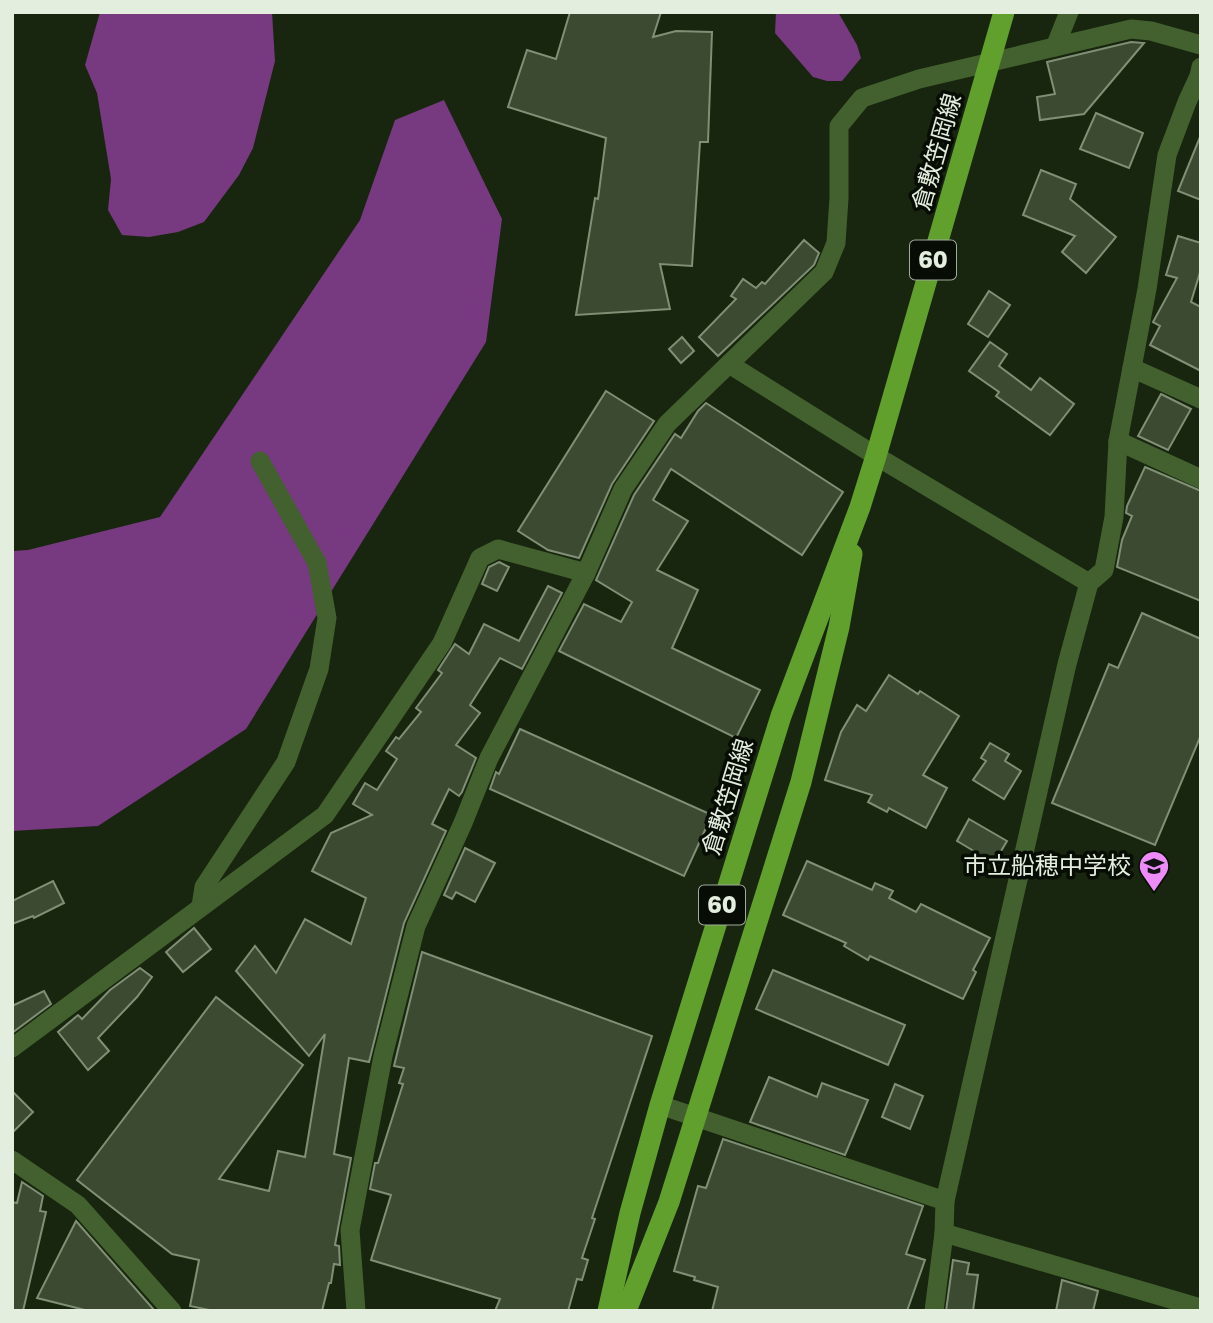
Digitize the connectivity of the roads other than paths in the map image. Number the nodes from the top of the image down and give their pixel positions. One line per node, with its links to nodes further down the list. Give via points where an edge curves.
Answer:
1 (1004, 12): 5 (main road, 倉敷笠岡線 / 60)
2 (1069, 12): 4 (street)
3 (1201, 45): 4 (street, via 1131,29)
4 (1055, 47): 5 (street)
5 (990, 64): 7 (street, via 919,79 862,98 839,126 836,243 824,272); 11 (main road, 倉敷笠岡線 / 60)
6 (1201, 67): 8 (street, via 1167,155)
7 (729, 364): 11 (street); 15 (street, via 667,424 623,489)
8 (1132, 368): 9 (street); 10 (street)
9 (1201, 399)
10 (1118, 441): 13 (street); 16 (street, via 1114,517 1104,570)
11 (876, 456): 14 (main road, 倉敷笠岡線 / 60); 16 (street)
12 (260, 461): 17 (street, via 317,563 327,618 319,669 286,762 204,887)
13 (1201, 479)
14 (860, 507): 19 (main road, 倉敷笠岡線 / 60, via 781,716); 20 (main road, 倉敷笠岡線 / 60, via 839,627 801,782)
15 (586, 573): 17 (street, via 498,549 480,558 442,643 325,815); 26 (street, via 489,758 416,926 383,1056 350,1230)
16 (1089, 583): 22 (street)
17 (201, 906): 18 (street)
18 (12, 1048)
19 (660, 1105): 20 (street); 27 (main road, 倉敷笠岡線 / 60)
20 (695, 1116): 22 (street); 28 (main road, 倉敷笠岡線 / 60, via 669,1202)
21 (12, 1160): 25 (street, via 78,1205)
22 (945, 1201): 23 (street)
23 (944, 1233): 24 (street); 29 (street)
24 (1201, 1308)
25 (172, 1311)
26 (356, 1311)
27 (608, 1311)
28 (626, 1311)
29 (934, 1311)

